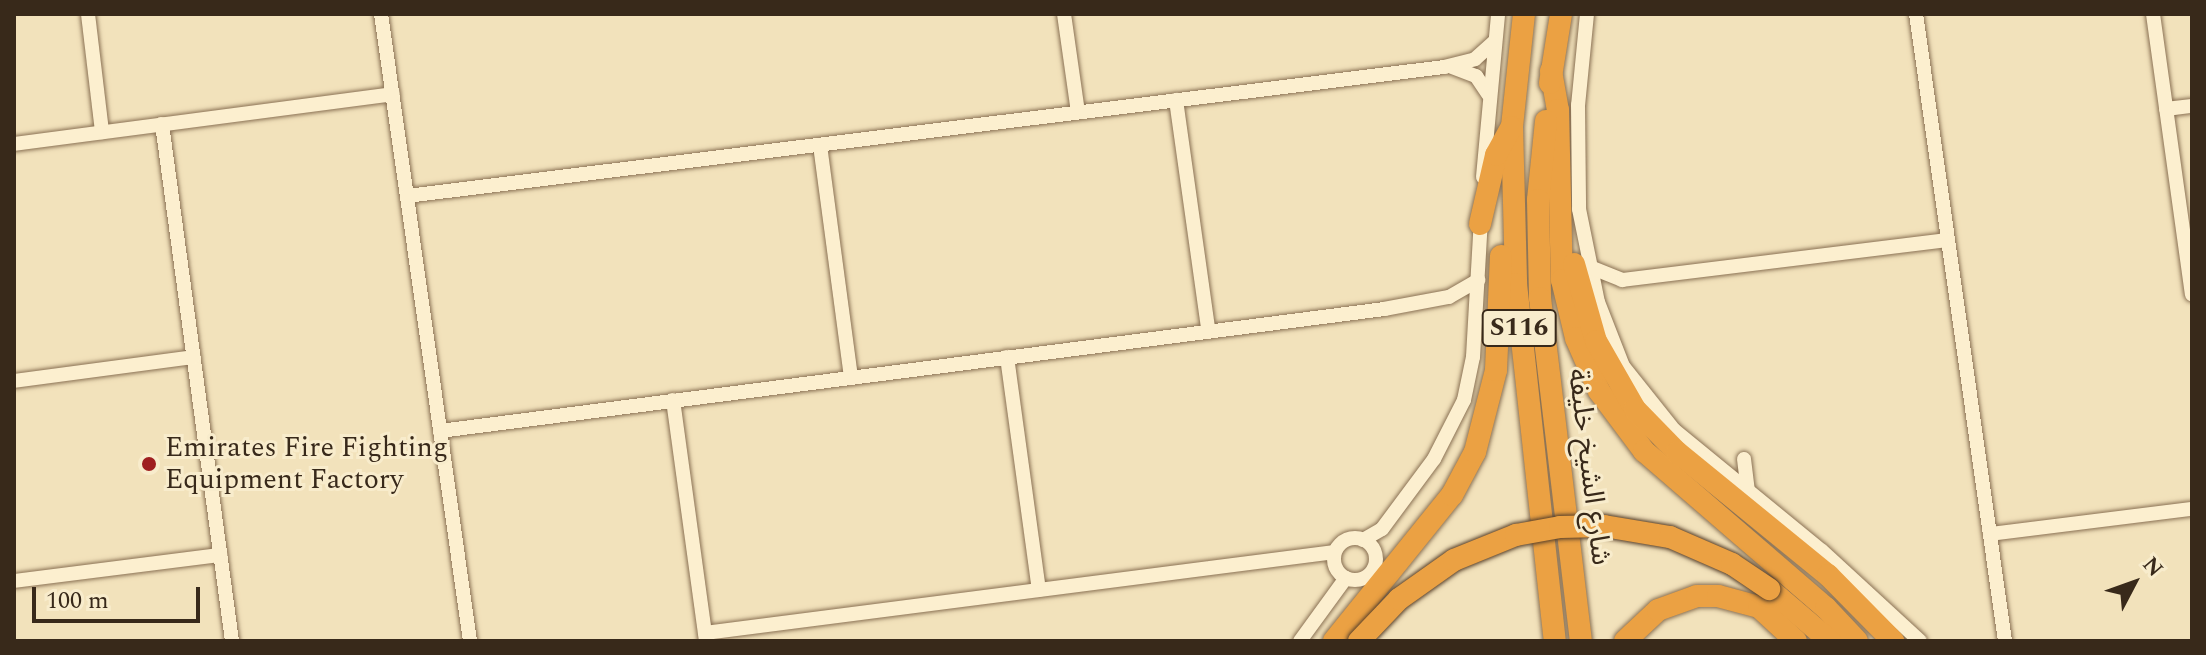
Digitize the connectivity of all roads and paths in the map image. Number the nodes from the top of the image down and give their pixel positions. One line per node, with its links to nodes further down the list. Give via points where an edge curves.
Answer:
1 (88, 14): 21 (street)
2 (381, 14): 13 (street)
3 (1064, 14): 18 (street)
4 (1498, 14): 10 (street)
5 (1524, 14): 20 (highway, شارع الشيخ خليفة / S116)
6 (1561, 14): 12 (highway, شارع الشيخ خليفة / S116)
7 (1587, 14): 29 (street, via 1577,176)
8 (1916, 14): 28 (street)
9 (2153, 14): 17 (street)
10 (1495, 41): 11 (street, via 1475,59); 14 (street)
11 (1444, 67): 14 (street, via 1471,72); 15 (street)
12 (1551, 71): 24 (highway, via 1558,110); 60 (highway, شارع الشيخ خليفة / S116, via 1538,200 1540,298)
13 (393, 94): 19 (street); 25 (street)
14 (1488, 94): 27 (street)
15 (1176, 100): 18 (street); 36 (street)
16 (2192, 106): 17 (street)
17 (2166, 109): 32 (street)
18 (1078, 112): 23 (street)
19 (162, 124): 21 (street); 37 (street)
20 (1512, 127): 26 (highway, شارع الشيخ خليفة / S116); 27 (highway, via 1496,155)
21 (102, 132): 22 (street)
22 (14, 144)
23 (820, 145): 25 (street); 39 (street)
24 (1558, 194): 64 (highway, via 1568,309 1599,391 1644,451); 65 (highway, via 1586,314 1608,367 1635,409 1677,452 1828,575)
25 (407, 196): 42 (street)
26 (1514, 209): 57 (highway, via 1502,240 1496,370 1475,452 1452,495); 59 (highway, شارع الشيخ خليفة / S116, via 1520,340)
27 (1480, 224): 30 (street)
28 (1947, 240): 31 (street); 46 (street)
29 (1590, 267): 31 (street); 34 (street)
30 (1479, 280): 33 (street); 35 (street)
31 (1622, 280): 34 (street)
32 (2192, 294)
33 (1449, 297): 35 (street); 36 (street)
34 (1598, 302): 43 (street, via 1623,366 1646,399)
35 (1476, 318): 47 (street, via 1470,379 1456,421 1382,529)
36 (1208, 329): 38 (street)
37 (193, 357): 40 (street); 49 (street)
38 (1007, 357): 39 (street); 52 (street)
39 (851, 378): 41 (street)
40 (14, 381)
41 (673, 400): 42 (street); 53 (street)
42 (440, 431): 55 (street)
43 (1725, 472): 44 (street); 44 (street, via 1744,459)
44 (1748, 490): 66 (street)
45 (2192, 509): 46 (street)
46 (1990, 534): 67 (street)
47 (1363, 540): 48 (street, via 1346,540); 50 (street, via 1373,549 1374,568 1364,578)
48 (1335, 552): 50 (street, via 1335,567); 52 (street)
49 (220, 555): 51 (street); 54 (street)
50 (1346, 578): 56 (street)
51 (14, 581)
52 (1039, 590): 53 (street)
53 (706, 637)
54 (232, 641)
55 (470, 641)
56 (1300, 641)
57 (1334, 641)
58 (1359, 641): 63 (highway, bridge, via 1399,599 1454,560 1516,535 1560,527 1615,527 1670,537 1722,558 1769,589)
59 (1555, 641)
60 (1581, 641)
61 (1625, 641): 62 (highway, via 1658,610 1687,599 1718,596 1759,607)
62 (1796, 641)
63 (1830, 641)
64 (1857, 641)
65 (1893, 641)
66 (1920, 641)
67 (2005, 641)

